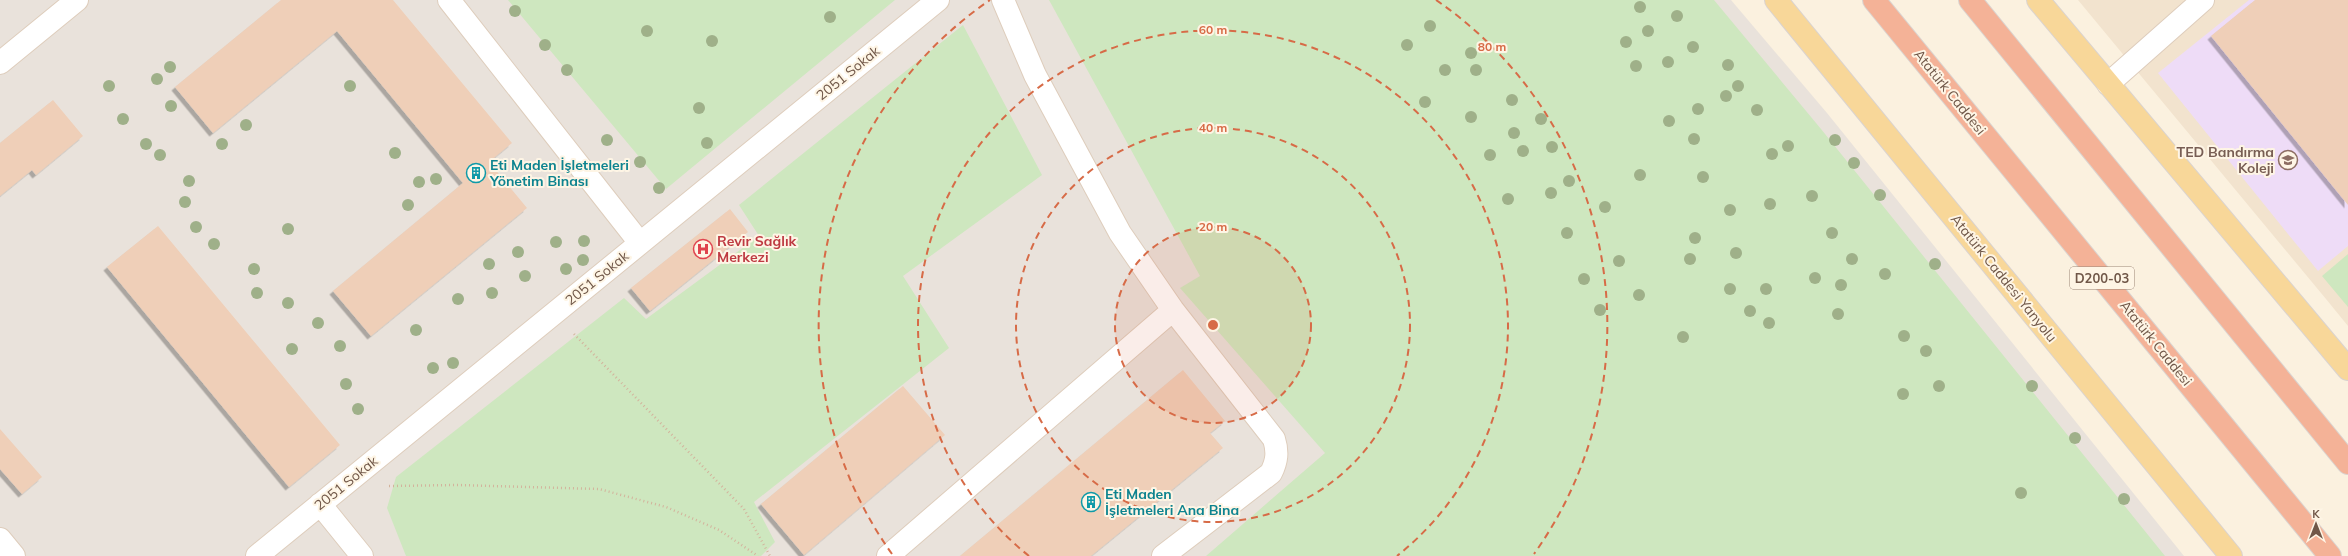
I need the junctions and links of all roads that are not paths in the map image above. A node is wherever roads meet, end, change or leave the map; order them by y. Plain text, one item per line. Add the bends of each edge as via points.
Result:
1 (77, 0) edge
2 (449, 0) edge
3 (938, 0) edge
4 (1003, 0) edge
5 (1776, 0) edge
6 (1874, 0) edge
7 (1970, 0) edge
8 (2038, 0) edge
9 (2203, 0) edge
10 (0, 63) edge
11 (2108, 84) junction
12 (640, 243) junction
13 (1173, 310) junction
14 (2348, 369) edge
15 (2348, 463) edge
16 (320, 504) junction
17 (0, 539) edge
18 (14, 556) edge
19 (257, 556) edge
20 (362, 556) edge
21 (888, 556) edge
22 (1163, 556) edge
23 (2231, 556) edge
24 (2330, 556) edge

1 - 10 street
2 - 12 street
3 - 12 street, 2051 Sokak
4 - 13 street via 1035,75 1120,233
5 - 23 main road, Atatürk Caddesi Yanyolu
6 - 24 highway, Atatürk Caddesi / D200-03
7 - 15 highway
8 - 11 main road
9 - 11 street
11 - 14 main road
12 - 16 street, 2051 Sokak
13 - 21 street
13 - 22 street via 1274,439 1277,456 1272,473
16 - 19 street, 2051 Sokak
16 - 20 street
17 - 18 street

